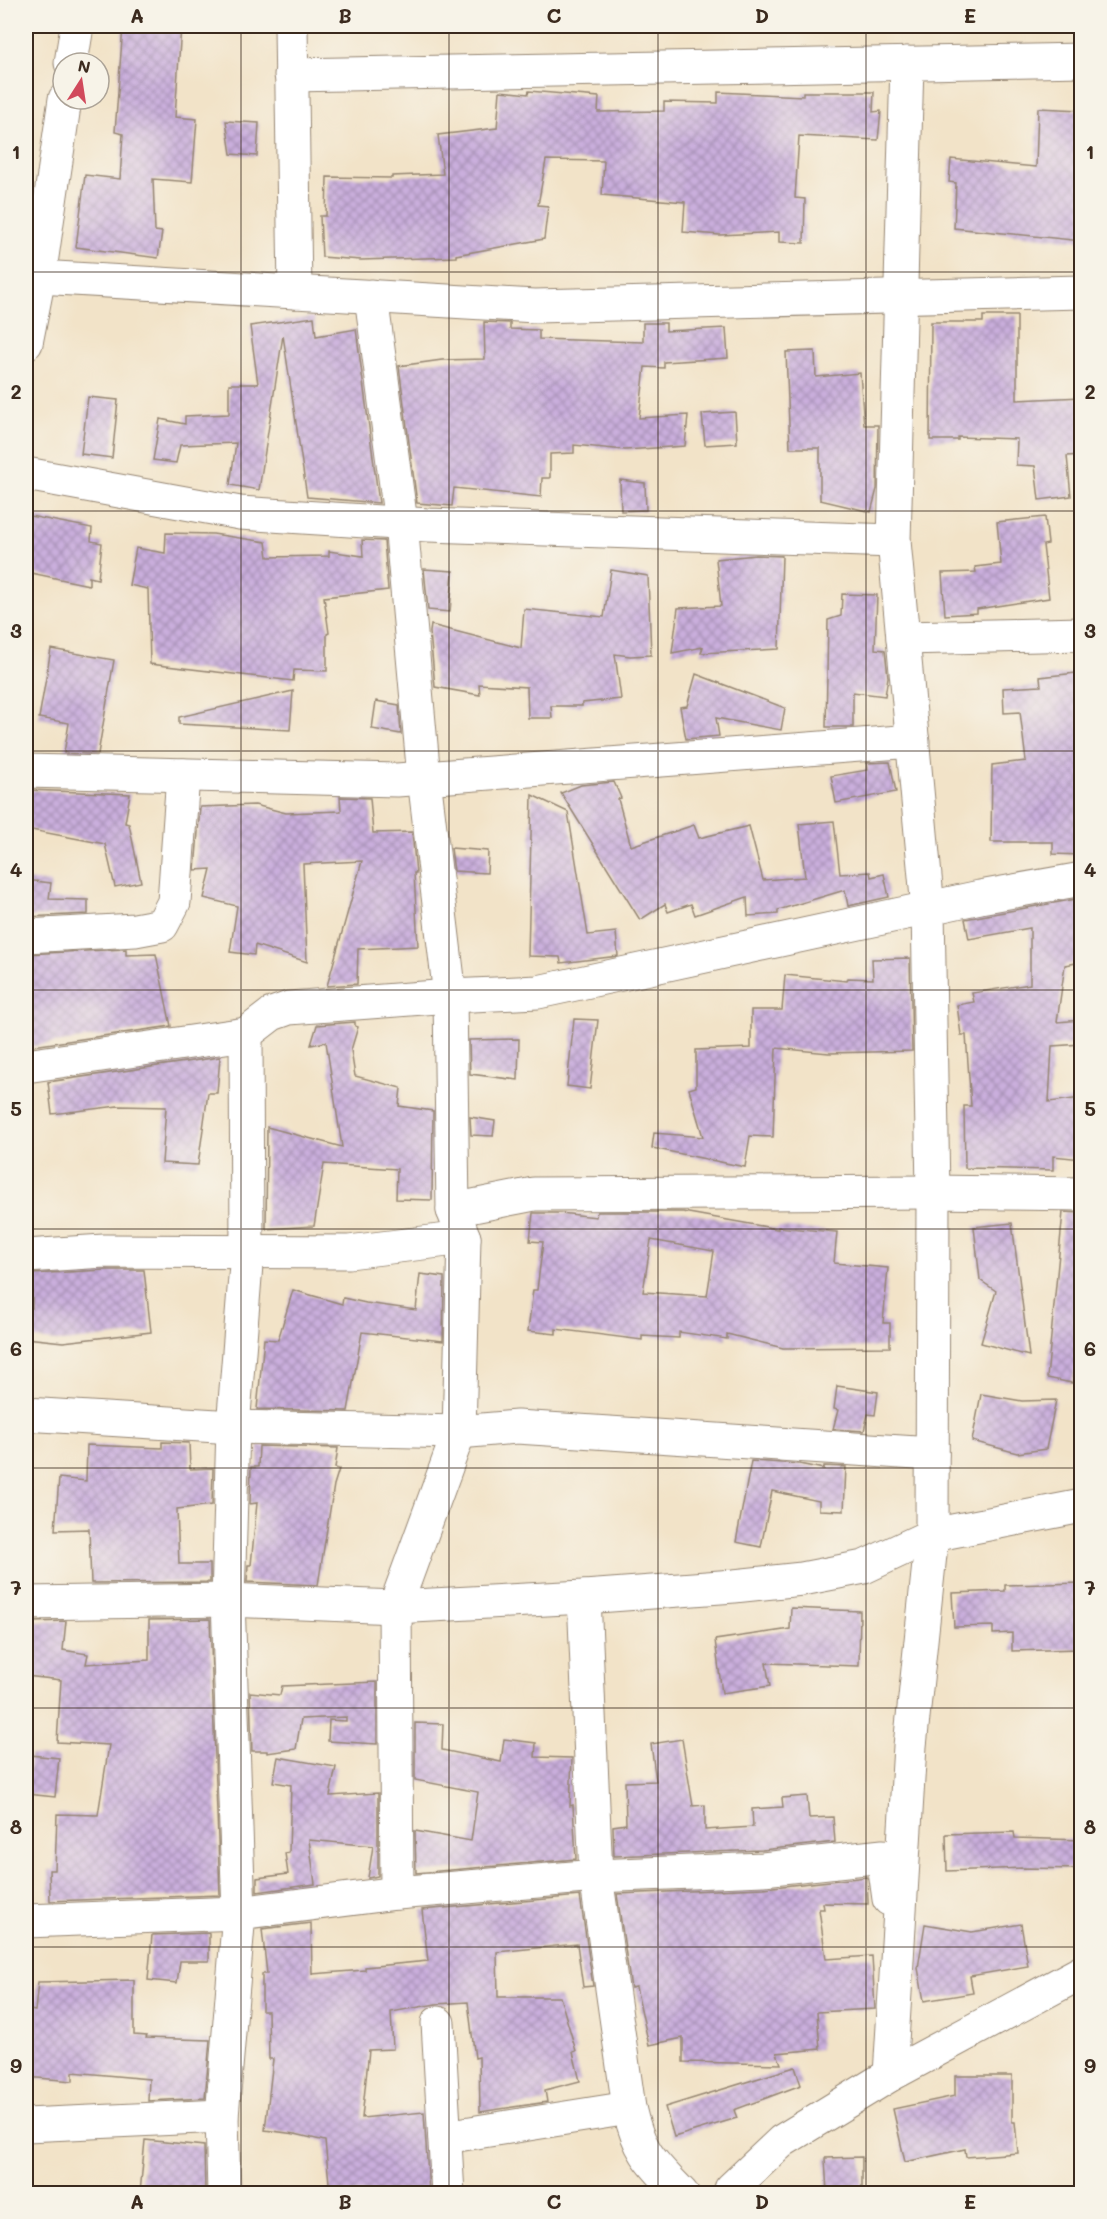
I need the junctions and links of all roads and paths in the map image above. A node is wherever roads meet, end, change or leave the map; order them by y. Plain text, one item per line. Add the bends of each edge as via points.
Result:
1 (77, 26) edge
2 (291, 26) edge
3 (73, 51) edge
4 (1082, 60) edge
5 (907, 63) junction
6 (291, 75) junction
7 (61, 111) edge
8 (38, 182) edge
9 (39, 277) junction
10 (295, 292) junction
11 (1082, 292) edge
12 (370, 296) junction
13 (902, 297) junction
14 (26, 343) edge
15 (26, 474) edge
16 (401, 523) junction
17 (894, 541) junction
18 (1082, 634) edge
19 (903, 638) junction
20 (913, 741) junction
21 (26, 771) edge
22 (183, 775) junction
23 (424, 778) junction
24 (1082, 879) edge
25 (928, 909) junction
26 (26, 936) edge
27 (450, 996) junction
28 (246, 1034) junction
29 (26, 1066) edge
30 (933, 1192) junction
31 (1082, 1194) edge
32 (458, 1224) junction
33 (247, 1252) junction
34 (26, 1256) edge
35 (26, 1414) edge
36 (234, 1427) junction
37 (459, 1432) junction
38 (932, 1454) junction
39 (1082, 1506) edge
40 (932, 1535) junction
41 (584, 1597) junction
42 (228, 1600) junction
43 (26, 1603) edge
44 (395, 1607) junction
45 (596, 1876) junction
46 (397, 1893) junction
47 (238, 1913) junction
48 (26, 1921) edge
49 (897, 1963) junction
50 (1082, 1972) edge
51 (438, 2024) dead end
52 (890, 2075) junction
53 (629, 2108) junction
54 (222, 2116) junction
55 (26, 2125) edge
56 (445, 2137) junction
57 (731, 2191) edge
58 (224, 2193) edge
59 (448, 2193) edge
60 (682, 2193) edge
61 (692, 2193) edge

1 - 3 street
2 - 6 street
4 - 5 street
5 - 6 street
5 - 13 street
6 - 10 street
7 - 8 street
8 - 9 street
9 - 10 street
9 - 14 street
10 - 12 street
11 - 13 street
12 - 13 street via 536,306
12 - 16 street
13 - 17 street
15 - 16 street via 240,513
16 - 17 street
16 - 23 street
17 - 19 street
18 - 19 street
19 - 20 street
20 - 23 street
20 - 25 street
21 - 22 street
22 - 23 street
22 - 26 street via 174,902 162,925
23 - 27 street
24 - 25 street
25 - 27 street via 538,992
25 - 30 street
27 - 28 street via 289,1008 272,1014
27 - 32 street
28 - 29 street
28 - 33 street
30 - 31 street
30 - 32 street via 534,1194
30 - 38 street
32 - 33 street via 349,1252
32 - 37 street
33 - 34 street via 104,1251
33 - 36 street
35 - 36 street
36 - 37 street
36 - 42 street
37 - 38 street via 517,1427
37 - 44 street
38 - 40 street
39 - 40 street
40 - 41 street via 864,1567 802,1579
40 - 49 street via 910,1746
41 - 44 street
41 - 45 street
42 - 43 street
42 - 44 street
42 - 47 street
44 - 46 street
45 - 46 street
45 - 49 street via 753,1869 883,1856
45 - 53 street
46 - 47 street
47 - 48 street
47 - 54 street
49 - 52 street
50 - 52 street
51 - 56 street
52 - 57 street via 782,2141
53 - 56 street
53 - 60 street via 634,2131 648,2158
54 - 55 street
54 - 58 street
56 - 59 street
57 - 61 street

